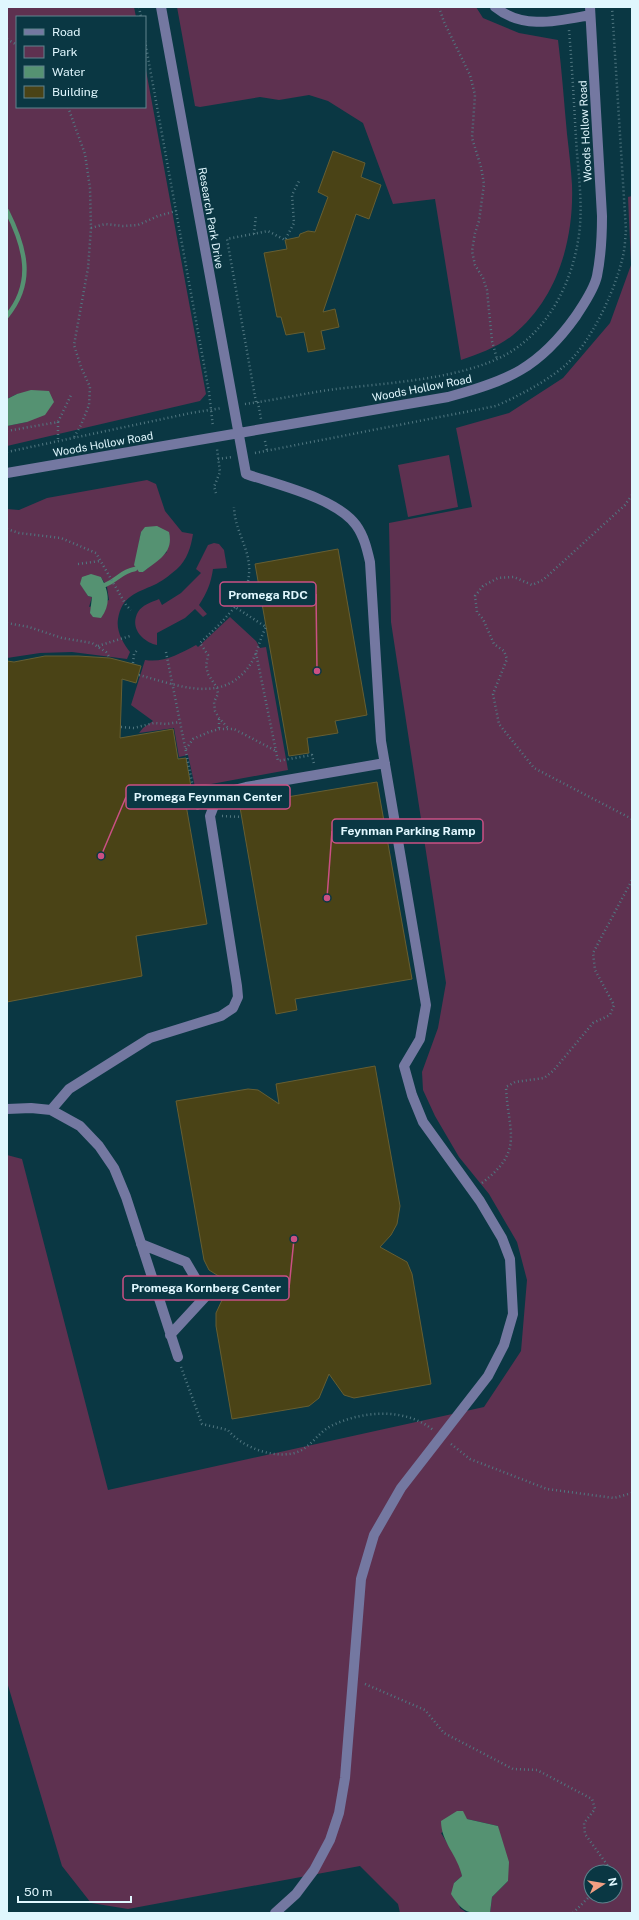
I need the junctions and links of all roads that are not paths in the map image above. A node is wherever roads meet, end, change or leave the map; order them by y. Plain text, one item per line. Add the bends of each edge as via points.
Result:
1 (161, 7) edge
2 (495, 7) edge
3 (590, 11) edge
4 (239, 433) junction
5 (7, 473) edge
6 (385, 763) junction
7 (7, 1109) edge
8 (51, 1110) junction
9 (141, 1244) junction
10 (170, 1335) junction
11 (178, 1357) road end
12 (275, 1913) edge

1 - 4 street, Research Park Drive
2 - 3 street via 520,21 542,23
3 - 4 street, Woods Hollow Road via 602,246 597,278 582,307 562,336 541,357 515,375 483,388 448,397
4 - 5 street, Woods Hollow Road
4 - 6 street, Research Park Drive via 246,474 322,500 341,511 356,525 366,544 370,562 381,741
6 - 8 street via 230,791 217,798 210,816 237,986 238,997 233,1008 221,1016 150,1038 69,1089
6 - 12 street via 426,1005 420,1038 404,1066 423,1122 472,1190 502,1238 510,1259 513,1314 504,1345 488,1376 401,1488 374,1535 360,1579 345,1778 338,1813 330,1840 314,1870 296,1894
7 - 8 street
8 - 9 street via 80,1126 99,1146 114,1168
9 - 10 street
9 - 10 street via 186,1262 206,1296
10 - 11 street

